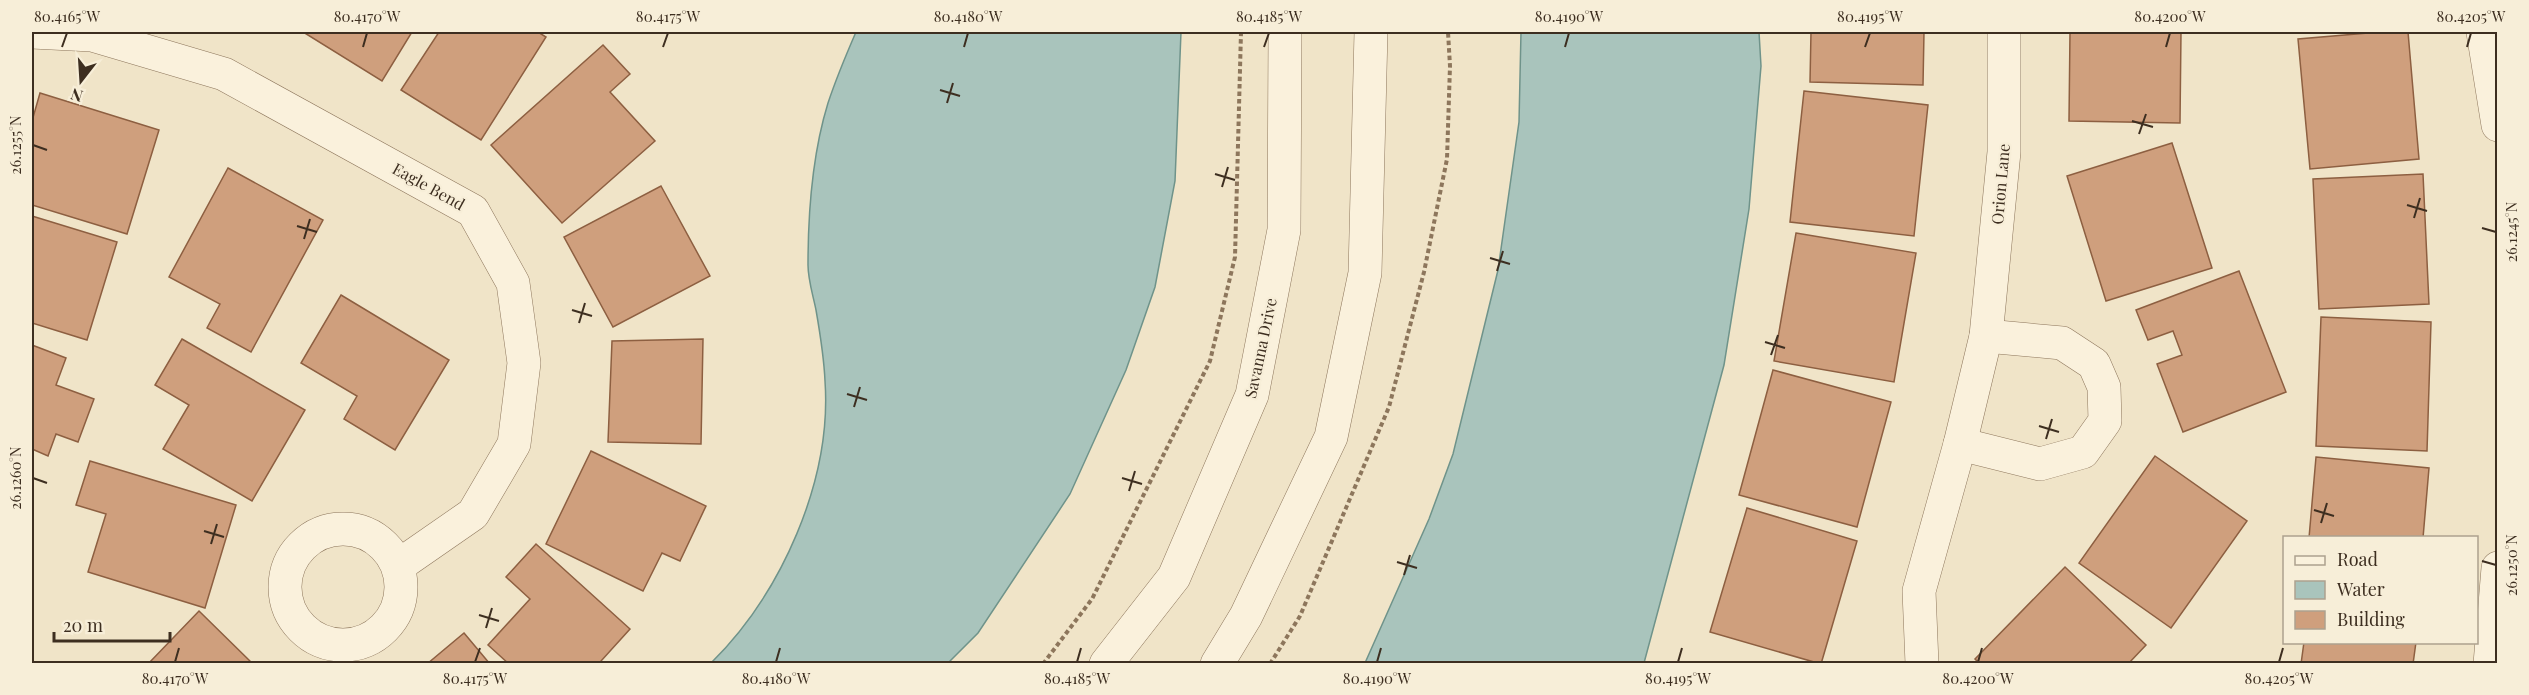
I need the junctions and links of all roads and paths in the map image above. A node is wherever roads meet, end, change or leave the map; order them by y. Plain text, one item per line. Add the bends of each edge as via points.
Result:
1 (32, 32) edge
2 (1241, 32) edge
3 (1286, 32) edge
4 (1371, 32) edge
5 (2004, 32) edge
6 (2483, 32) edge
7 (2498, 125) edge
8 (1986, 336) junction
9 (1960, 444) junction
10 (398, 566) dead end
11 (2498, 568) edge
12 (1043, 663) edge
13 (1106, 663) edge
14 (1217, 663) edge
15 (1922, 663) edge
16 (2490, 663) edge

1 - 10 street, Eagle Bend via 92,35 224,74 473,210 513,283 524,363 514,444 473,514
2 - 12 path via 1235,257 1210,361 1092,599
3 - 13 street, Savanna Drive via 1284,230 1252,395 1174,578
4 - 14 street via 1365,273 1331,437 1246,616
5 - 8 street, Orion Lane via 2004,152
6 - 7 street
8 - 9 street, Orion Lane
8 - 9 street via 2062,343 2094,364 2104,387 2105,421 2083,452 2040,464
9 - 15 street, Orion Lane via 1919,591
11 - 16 street

